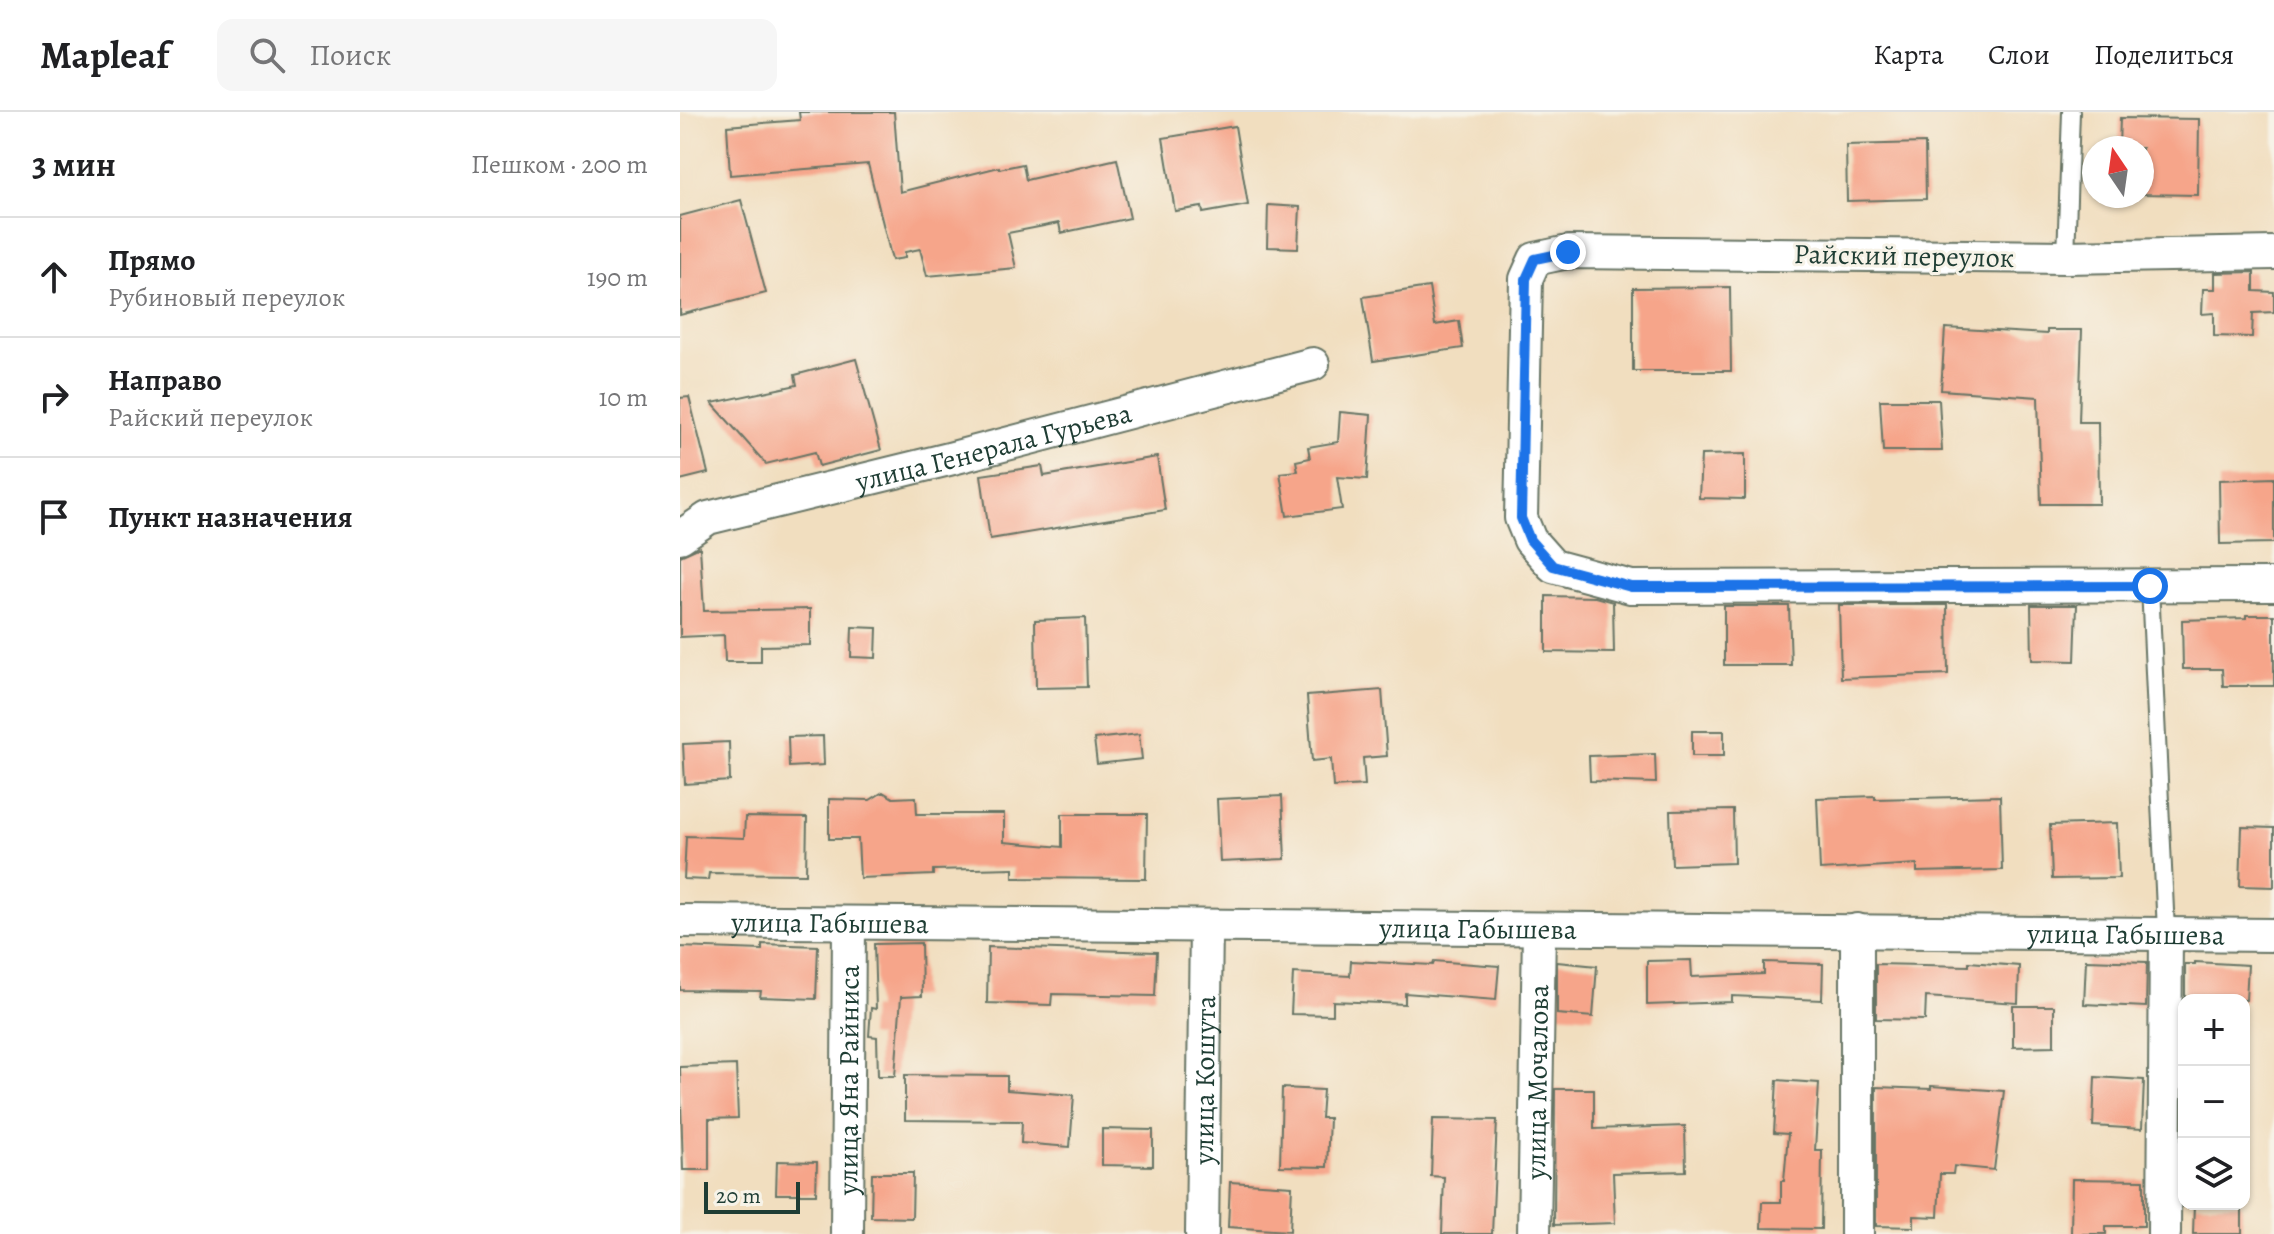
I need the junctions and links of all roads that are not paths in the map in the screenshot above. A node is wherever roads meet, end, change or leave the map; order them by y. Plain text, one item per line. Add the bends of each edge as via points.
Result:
1 (2071, 112) edge
2 (2274, 253) edge
3 (2066, 257) junction
4 (1313, 364) dead end
5 (680, 537) edge
6 (2274, 585) edge
7 (2150, 586) junction
8 (680, 921) edge
9 (849, 924) junction
10 (1206, 926) junction
11 (1539, 929) junction
12 (1857, 930) junction
13 (2166, 932) junction
14 (2274, 935) edge
15 (847, 1234) edge
16 (1202, 1234) edge
17 (1534, 1234) edge
18 (1857, 1234) edge
19 (2164, 1234) edge

1 - 3 lane
2 - 3 street, Райский переулок
3 - 7 street, Райский переулок via 1568,252 1535,259 1526,279 1521,518 1530,540 1553,566 1631,587
4 - 5 street, улица Генерала Гурьева via 708,518
6 - 7 street
7 - 13 lane
8 - 9 street, улица Габышева
9 - 10 street, улица Габышева
9 - 15 street, улица Яна Райниса
10 - 11 street, улица Габышева
10 - 16 street, улица Кошута
11 - 12 street, улица Габышева
11 - 17 street, улица Мочалова
12 - 13 street, улица Габышева
12 - 18 street
13 - 14 street, улица Габышева
13 - 19 street

